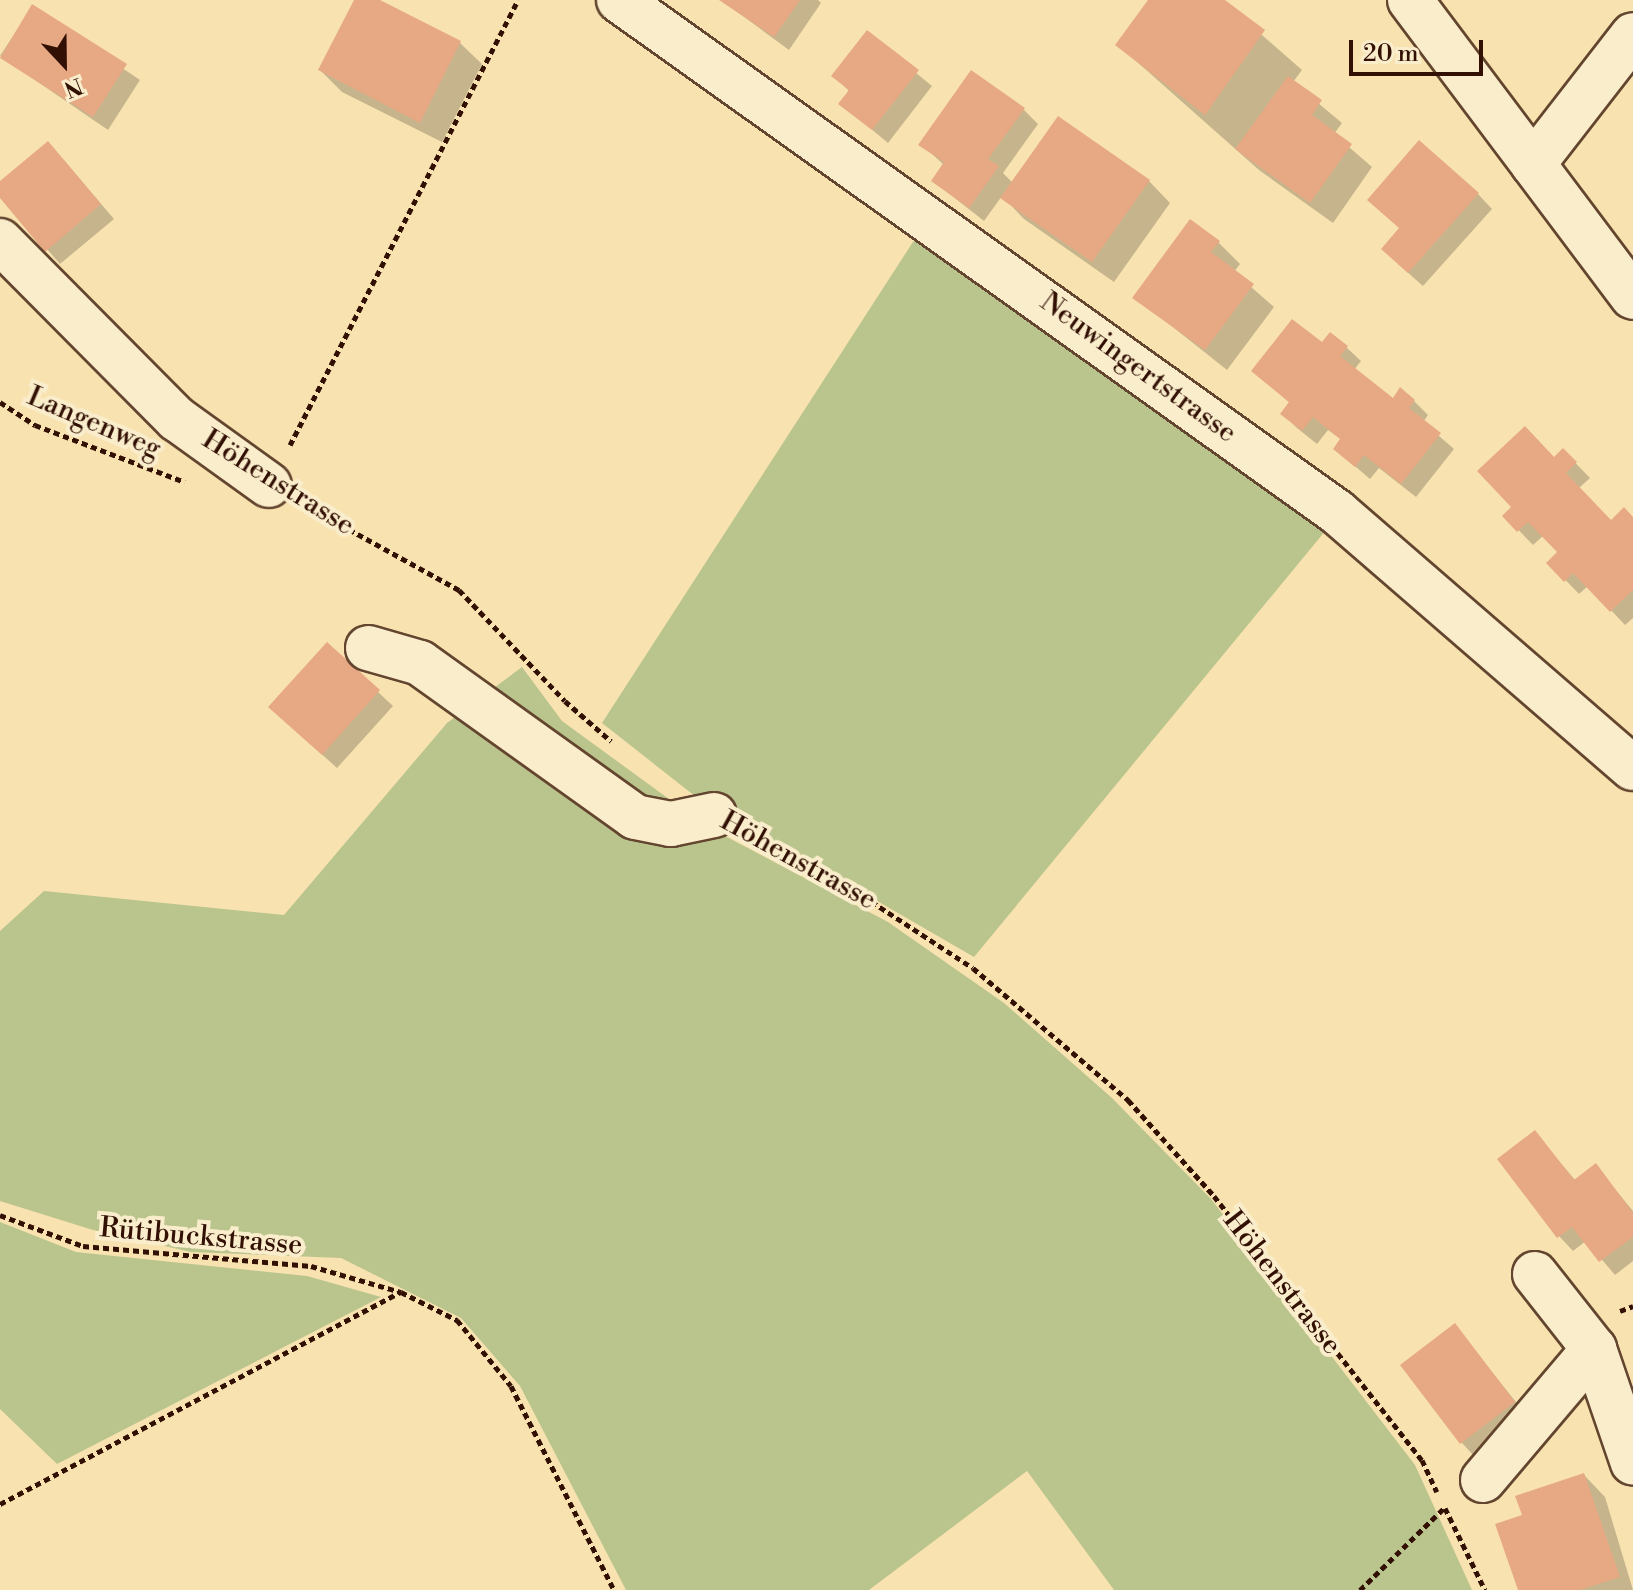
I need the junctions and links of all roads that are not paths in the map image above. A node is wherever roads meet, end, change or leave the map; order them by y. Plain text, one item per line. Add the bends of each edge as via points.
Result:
1 (619, 0) edge
2 (1410, 0) edge
3 (1633, 35) edge
4 (1533, 164) junction
5 (0, 241) edge
6 (1633, 297) edge
7 (269, 485) road end
8 (368, 648) dead end
9 (1633, 768) edge
10 (714, 815) road end
11 (1535, 1274) dead end
12 (1594, 1349) junction
13 (1633, 1463) edge
14 (1483, 1480) dead end

1 - 9 street, Neuwingertstrasse via 1337,512
2 - 4 street
3 - 4 street
4 - 6 street
5 - 7 street, Höhenstrasse via 177,419
8 - 10 street via 420,663 635,817 671,824
11 - 12 street
12 - 13 street
12 - 14 street

